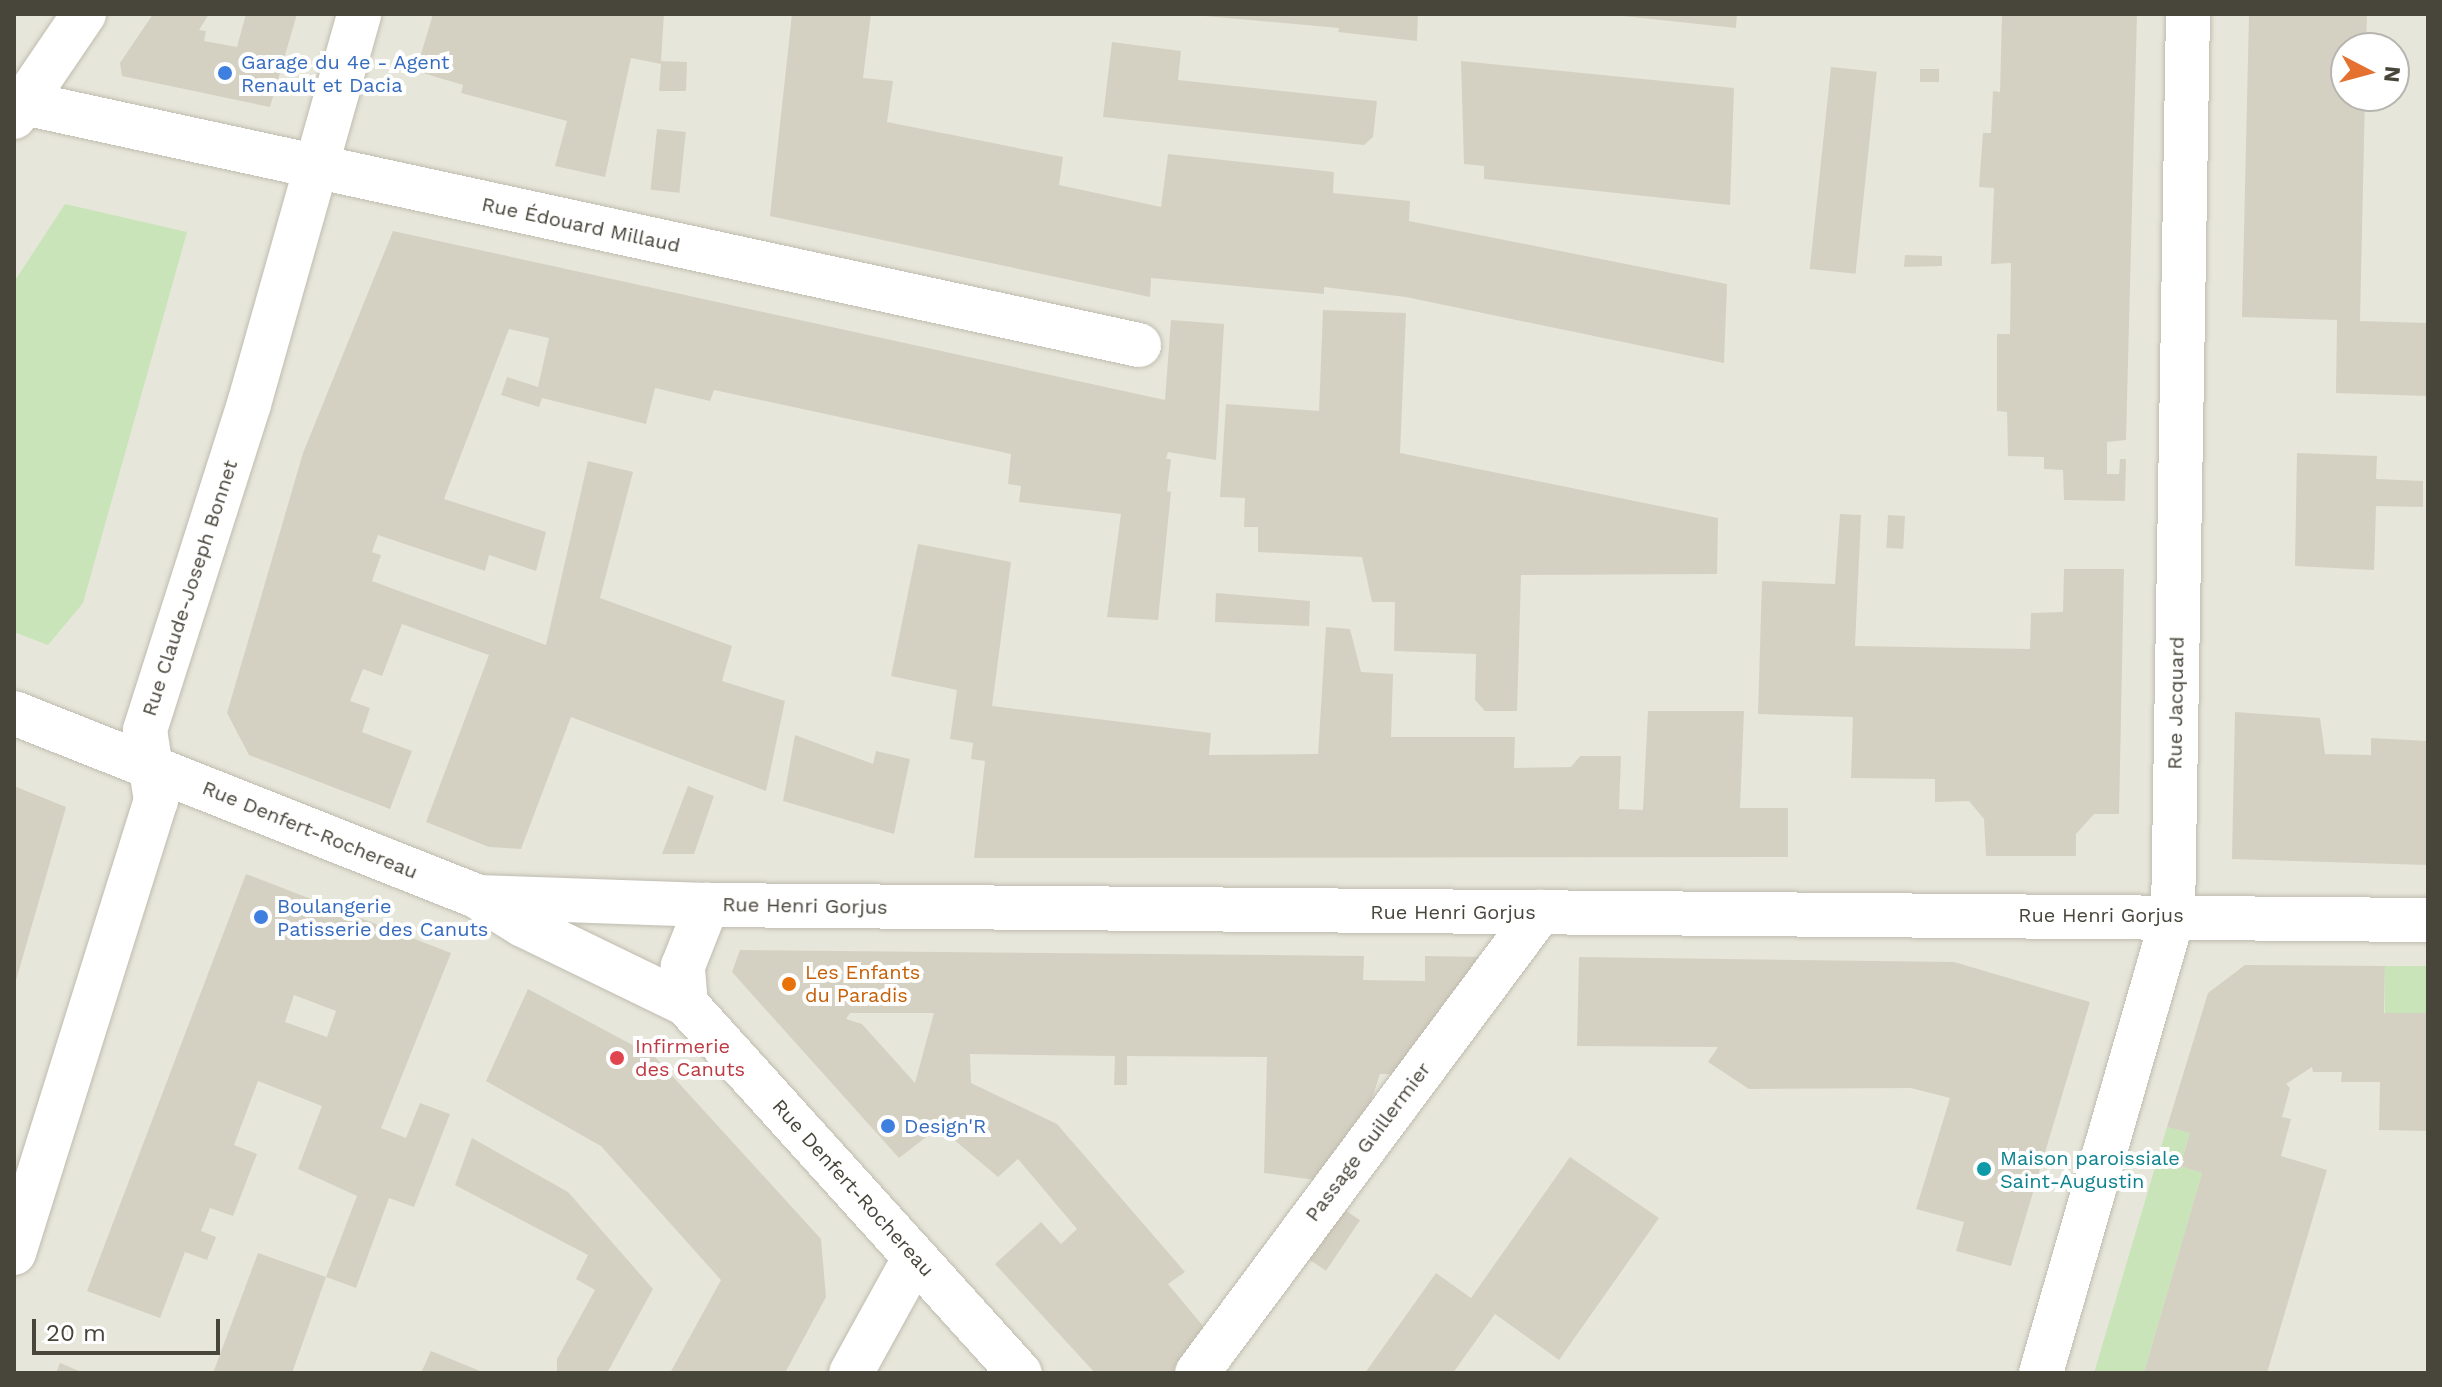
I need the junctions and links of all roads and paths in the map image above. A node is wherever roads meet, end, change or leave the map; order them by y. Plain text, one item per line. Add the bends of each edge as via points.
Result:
1 (84, 14) edge
2 (359, 14) edge
3 (2188, 14) edge
4 (19, 110) edge
5 (317, 168) junction
6 (1139, 345) dead end
7 (14, 713) edge
8 (152, 769) junction
9 (478, 897) junction
10 (707, 905) junction
11 (1540, 912) junction
12 (2173, 916) junction
13 (2428, 920) edge
14 (686, 1004) junction
15 (14, 1253) edge
16 (915, 1257) junction
17 (851, 1373) edge
18 (1020, 1373) edge
19 (1197, 1373) edge
20 (2041, 1373) edge

1 - 4 street
2 - 5 street, Rue Claude-Joseph Bonnet
3 - 12 street, Rue Jacquard
4 - 5 street, Rue Édouard Millaud
5 - 6 street, Rue Édouard Millaud
5 - 8 street, Rue Claude-Joseph Bonnet via 145,730
7 - 8 street, Rue Denfert-Rochereau
8 - 9 street, Rue Denfert-Rochereau
8 - 15 street, Rue Claude-Joseph Bonnet via 156,801
9 - 10 street, Rue Henri Gorjus
9 - 14 street, Rue Denfert-Rochereau via 523,925
10 - 11 street, Rue Henri Gorjus
10 - 14 street via 683,966
11 - 12 street, Rue Henri Gorjus
11 - 19 street, Passage Guillermier
12 - 13 street, Rue Henri Gorjus
12 - 20 street, Rue Jacquard
14 - 16 street, Rue Denfert-Rochereau
16 - 17 street
16 - 18 street, Rue Denfert-Rochereau

